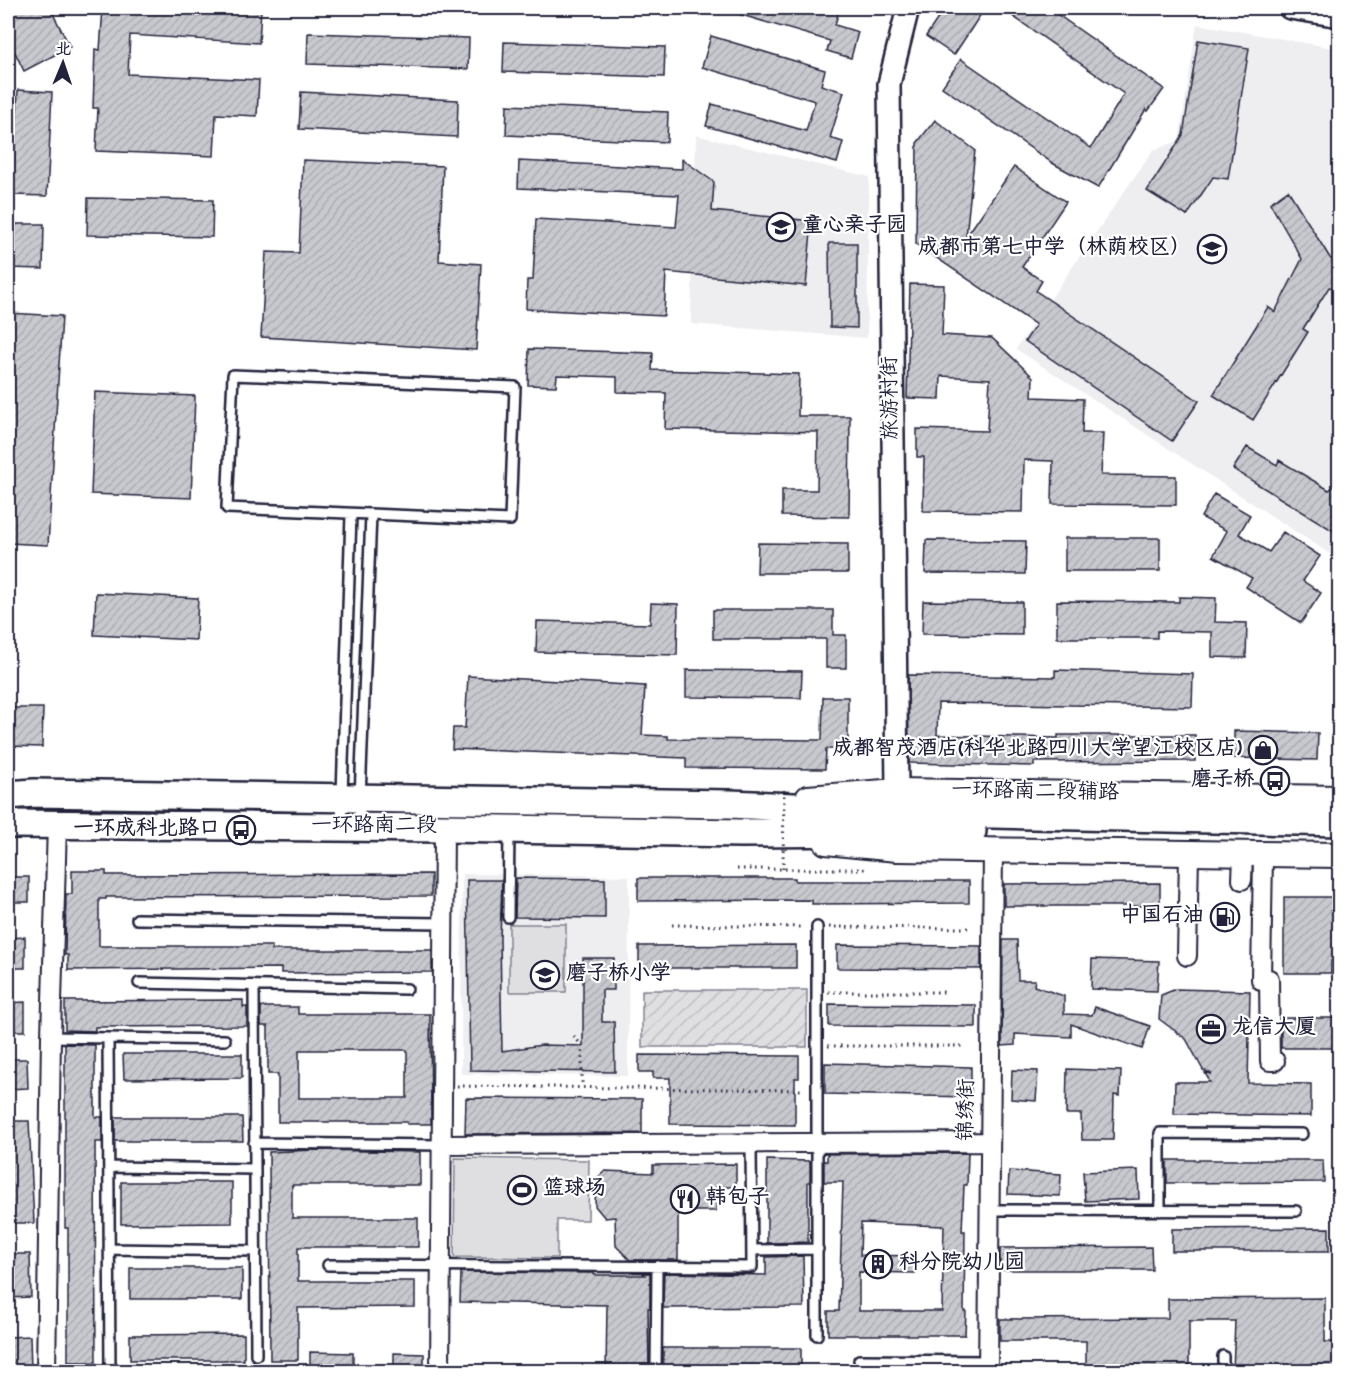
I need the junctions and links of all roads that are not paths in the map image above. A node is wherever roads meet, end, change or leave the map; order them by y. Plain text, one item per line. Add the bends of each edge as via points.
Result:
1 (908, 8) edge
2 (1290, 8) edge
3 (1340, 16) edge
4 (351, 514) junction
5 (371, 514) junction
6 (8, 789) edge
7 (897, 791) junction
8 (21, 794) edge
9 (351, 797) junction
10 (1340, 798) edge
11 (730, 804) junction
12 (1340, 822) edge
13 (26, 825) edge
14 (350, 827) junction
15 (444, 828) junction
16 (509, 829) junction
17 (741, 833) junction
18 (1340, 836) edge
19 (993, 850) junction
20 (1189, 854) junction
21 (1253, 855) junction
22 (1340, 855) edge
23 (1242, 880) dead end
24 (508, 917) dead end
25 (137, 919) dead end
26 (443, 923) junction
27 (817, 927) road end
28 (1187, 956) dead end
29 (139, 984) dead end
30 (254, 986) junction
31 (407, 989) dead end
32 (51, 1037) junction
33 (108, 1038) junction
34 (225, 1040) dead end
35 (1275, 1060) dead end
36 (1302, 1134) dead end
37 (990, 1142) junction
38 (254, 1143) junction
39 (751, 1143) junction
40 (818, 1143) junction
41 (442, 1145) junction
42 (109, 1167) junction
43 (254, 1169) junction
44 (990, 1210) junction
45 (1160, 1210) junction
46 (1296, 1211) dead end
47 (109, 1249) junction
48 (818, 1249) junction
49 (752, 1250) junction
50 (256, 1251) junction
51 (328, 1265) dead end
52 (442, 1266) junction
53 (657, 1266) junction
54 (817, 1335) dead end
55 (256, 1355) dead end
56 (1223, 1356) dead end
57 (859, 1360) dead end
58 (988, 1366) edge
59 (46, 1371) edge
60 (110, 1371) edge
61 (440, 1371) edge
62 (656, 1371) edge
63 (1223, 1371) edge

1 - 7 street, 旅游村街 via 889,84
2 - 3 street
4 - 5 lane
4 - 5 lane via 227,508 233,375 515,387 510,520
4 - 9 lane
5 - 9 lane
6 - 8 main road
7 - 10 main road, 一环路南二段辅路
7 - 11 main road, 一环路南二段辅路
8 - 9 main road, 一环路南二段
9 - 11 main road, 一环路南二段
9 - 14 lane
9 - 14 lane
11 - 12 main road, 一环路南二段
13 - 14 main road, 一环路南二段
13 - 32 street
14 - 15 main road, 一环路南二段
15 - 16 main road, 一环路南二段
15 - 26 street
16 - 17 main road, 一环路南二段
16 - 24 lane
17 - 18 main road, 一环路南二段 via 1102,830
17 - 19 main road via 897,849
19 - 20 main road
19 - 37 street, 锦绣街
20 - 21 main road
20 - 28 street
21 - 22 main road
21 - 23 street
21 - 35 street via 1261,980 1269,979 1270,1061
25 - 26 lane
26 - 41 street
27 - 40 lane
29 - 30 lane
30 - 31 lane
30 - 38 lane
32 - 33 lane
32 - 59 street
33 - 34 lane
33 - 42 lane
36 - 45 lane via 1160,1133
37 - 40 street
37 - 44 street, 锦绣街
38 - 41 lane
38 - 43 lane
39 - 40 street
39 - 41 street
39 - 49 lane
40 - 48 lane
41 - 52 street
42 - 43 lane
42 - 47 lane
43 - 50 lane
44 - 45 lane
44 - 58 street, 锦绣街
45 - 46 lane
47 - 50 lane
47 - 60 lane
48 - 49 lane
48 - 54 lane
49 - 53 lane via 752,1267
50 - 55 lane
51 - 52 lane
52 - 53 lane
52 - 61 street
53 - 62 lane
56 - 63 lane
57 - 58 lane

